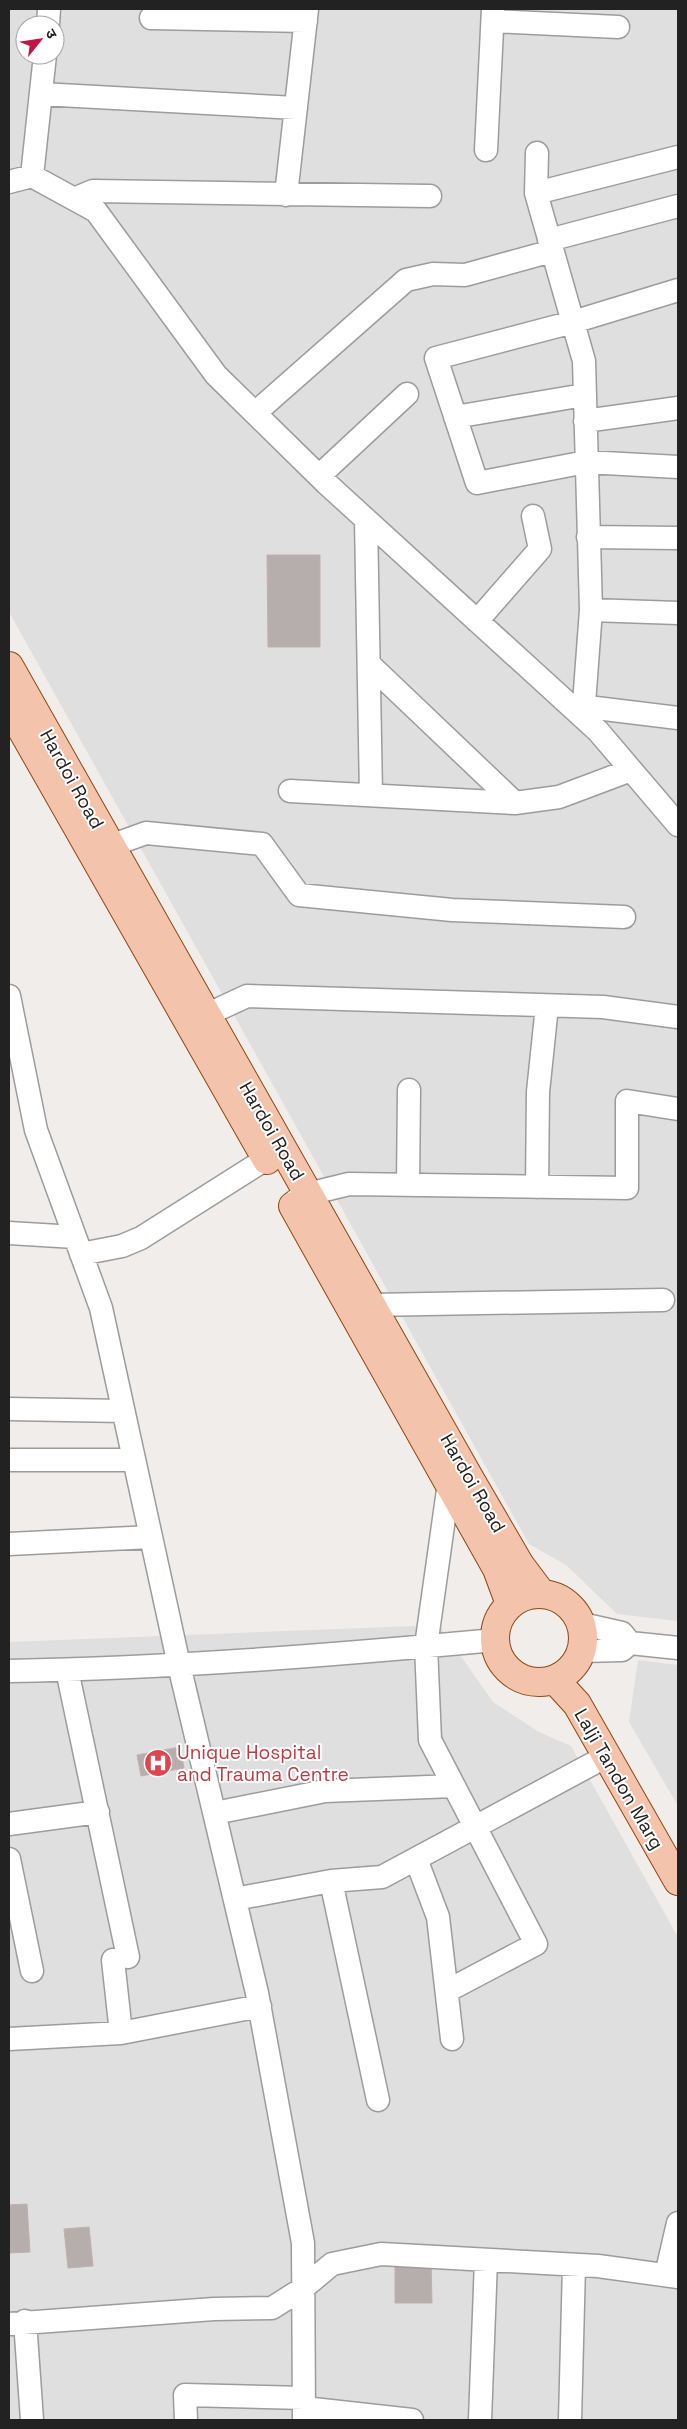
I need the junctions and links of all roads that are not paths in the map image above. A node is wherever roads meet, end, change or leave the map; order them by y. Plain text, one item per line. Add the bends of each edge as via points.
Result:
1 (307, 15) edge
2 (493, 15) edge
3 (151, 18) dead end
4 (618, 27) dead end
5 (45, 65) edge
6 (41, 94) junction
7 (296, 108) junction
8 (486, 150) dead end
9 (537, 153) dead end
10 (678, 157) edge
11 (32, 176) junction
12 (9, 182) edge
13 (536, 193) junction
14 (286, 195) junction
15 (430, 196) dead end
16 (74, 199) junction
17 (678, 206) edge
18 (551, 245) junction
19 (676, 292) edge
20 (573, 322) junction
21 (407, 394) dead end
22 (584, 395) junction
23 (678, 408) edge
24 (255, 413) junction
25 (455, 417) junction
26 (585, 421) junction
27 (586, 462) junction
28 (678, 467) edge
29 (319, 476) junction
30 (533, 516) dead end
31 (366, 520) junction
32 (588, 536) junction
33 (678, 538) edge
34 (591, 610) junction
35 (678, 613) edge
36 (477, 621) junction
37 (369, 664) junction
38 (9, 666) edge
39 (13, 698) edge
40 (582, 717) junction
41 (678, 718) edge
42 (631, 770) junction
43 (290, 791) dead end
44 (371, 795) junction
45 (515, 803) junction
46 (678, 825) edge
47 (110, 846) junction
48 (624, 917) dead end
49 (9, 1000) edge
50 (547, 1006) junction
51 (206, 1015) junction
52 (678, 1017) edge
53 (409, 1090) dead end
54 (19, 1097) edge
55 (678, 1109) edge
56 (266, 1160) junction
57 (408, 1185) junction
58 (538, 1187) junction
59 (300, 1198) junction
60 (9, 1233) edge
61 (78, 1245) junction
62 (663, 1300) dead end
63 (371, 1304) junction
64 (9, 1408) edge
65 (123, 1411) junction
66 (9, 1460) edge
67 (133, 1460) junction
68 (458, 1477) junction
69 (150, 1537) junction
70 (9, 1544) edge
71 (541, 1593) junction
72 (510, 1604) junction
73 (582, 1624) junction
74 (495, 1640) junction
75 (630, 1643) junction
76 (426, 1646) junction
77 (678, 1648) edge
78 (581, 1655) junction
79 (179, 1665) junction
80 (67, 1670) junction
81 (9, 1671) edge
82 (555, 1680) junction
83 (607, 1756) junction
84 (454, 1786) junction
85 (98, 1812) junction
86 (215, 1813) junction
87 (9, 1824) edge
88 (475, 1828) junction
89 (678, 1854) edge
90 (9, 1859) edge
91 (416, 1859) junction
92 (331, 1881) junction
93 (678, 1881) edge
94 (235, 1899) junction
95 (32, 1972) dead end
96 (446, 1990) junction
97 (260, 2006) junction
98 (121, 2033) junction
99 (9, 2039) edge
100 (452, 2039) dead end
101 (378, 2100) dead end
102 (678, 2223) edge
103 (486, 2260) junction
104 (574, 2265) junction
105 (672, 2276) edge
106 (302, 2288) junction
107 (17, 2322) edge
108 (304, 2409) edge
109 (32, 2420) edge
110 (186, 2420) edge
111 (403, 2420) edge
112 (480, 2420) edge
113 (570, 2420) edge

1 - 3 street
1 - 7 street
2 - 4 street
2 - 8 street
5 - 6 street
6 - 7 street
6 - 11 street
7 - 14 street
9 - 13 street
10 - 13 street
11 - 12 street
11 - 16 street
13 - 18 street
14 - 15 street
14 - 16 street via 93,191
16 - 24 street via 96,211 216,375
17 - 18 street
18 - 20 street
18 - 24 street via 466,276 433,274 406,280
19 - 20 street
20 - 22 street via 584,360
20 - 25 street via 436,358
21 - 29 street
22 - 25 street
22 - 26 street
23 - 26 street
24 - 29 street
25 - 27 street via 477,483
26 - 27 street
27 - 28 street
27 - 32 street
29 - 31 street
30 - 36 street via 540,550
31 - 36 street
31 - 37 street
32 - 33 street
32 - 34 street
34 - 35 street
34 - 40 street
36 - 40 street
37 - 44 street
37 - 45 street
38 - 39 main road, Hardoi Road
39 - 47 main road, Hardoi Road
39 - 56 main road, Hardoi Road
40 - 41 street via 596,708
40 - 42 street
42 - 45 street via 559,797
42 - 46 street
43 - 44 street
44 - 45 street
47 - 48 street via 146,833 262,844 300,895 452,910
47 - 51 main road, Hardoi Road
49 - 54 street
50 - 51 street via 247,996
50 - 52 street via 603,1007
50 - 58 street via 538,1092
51 - 59 main road, Hardoi Road
53 - 57 street
54 - 61 street via 36,1130
55 - 58 street via 627,1101 627,1188
56 - 59 main road, Hardoi Road
56 - 61 street via 141,1238 122,1246
57 - 58 street
57 - 59 street via 349,1184
59 - 63 main road, Hardoi Road
59 - 68 main road, Hardoi Road
60 - 61 street
61 - 65 street via 101,1308
62 - 63 street
63 - 68 main road, Hardoi Road
64 - 65 street
65 - 67 street
66 - 67 street
67 - 69 street
68 - 71 main road, Hardoi Road
68 - 72 main road, Hardoi Road
68 - 76 street
69 - 70 street
69 - 79 street
71 - 72 main road via 525,1595
71 - 73 main road via 559,1598 575,1611
72 - 74 main road via 499,1618
73 - 75 street via 622,1633
73 - 78 main road
74 - 76 street
74 - 82 main road via 497,1652 506,1668 519,1678 535,1683
75 - 77 street
75 - 78 street via 622,1650
76 - 79 street
76 - 84 street via 430,1740
78 - 82 main road via 569,1672
78 - 89 main road, Lalji Tandon Marg via 590,1695
79 - 80 street
79 - 86 street
80 - 81 street
80 - 85 street
82 - 83 main road, Lalji Tandon Marg via 577,1704
83 - 88 street
83 - 93 main road, Lalji Tandon Marg
84 - 86 street via 325,1791
84 - 88 street
85 - 87 street
85 - 98 street via 121,1958
86 - 94 street
88 - 91 street
88 - 96 street via 536,1944
90 - 95 street
91 - 92 street via 382,1877
91 - 96 street via 438,1917
92 - 94 street
92 - 101 street
94 - 97 street
96 - 100 street
97 - 98 street
97 - 106 street via 303,2243
98 - 99 street
102 - 105 street
103 - 104 street
103 - 106 street via 381,2254 332,2264
103 - 112 street
104 - 105 street
104 - 113 street
106 - 107 street via 272,2308
106 - 108 street
107 - 109 street
108 - 110 street via 185,2395
108 - 111 street

